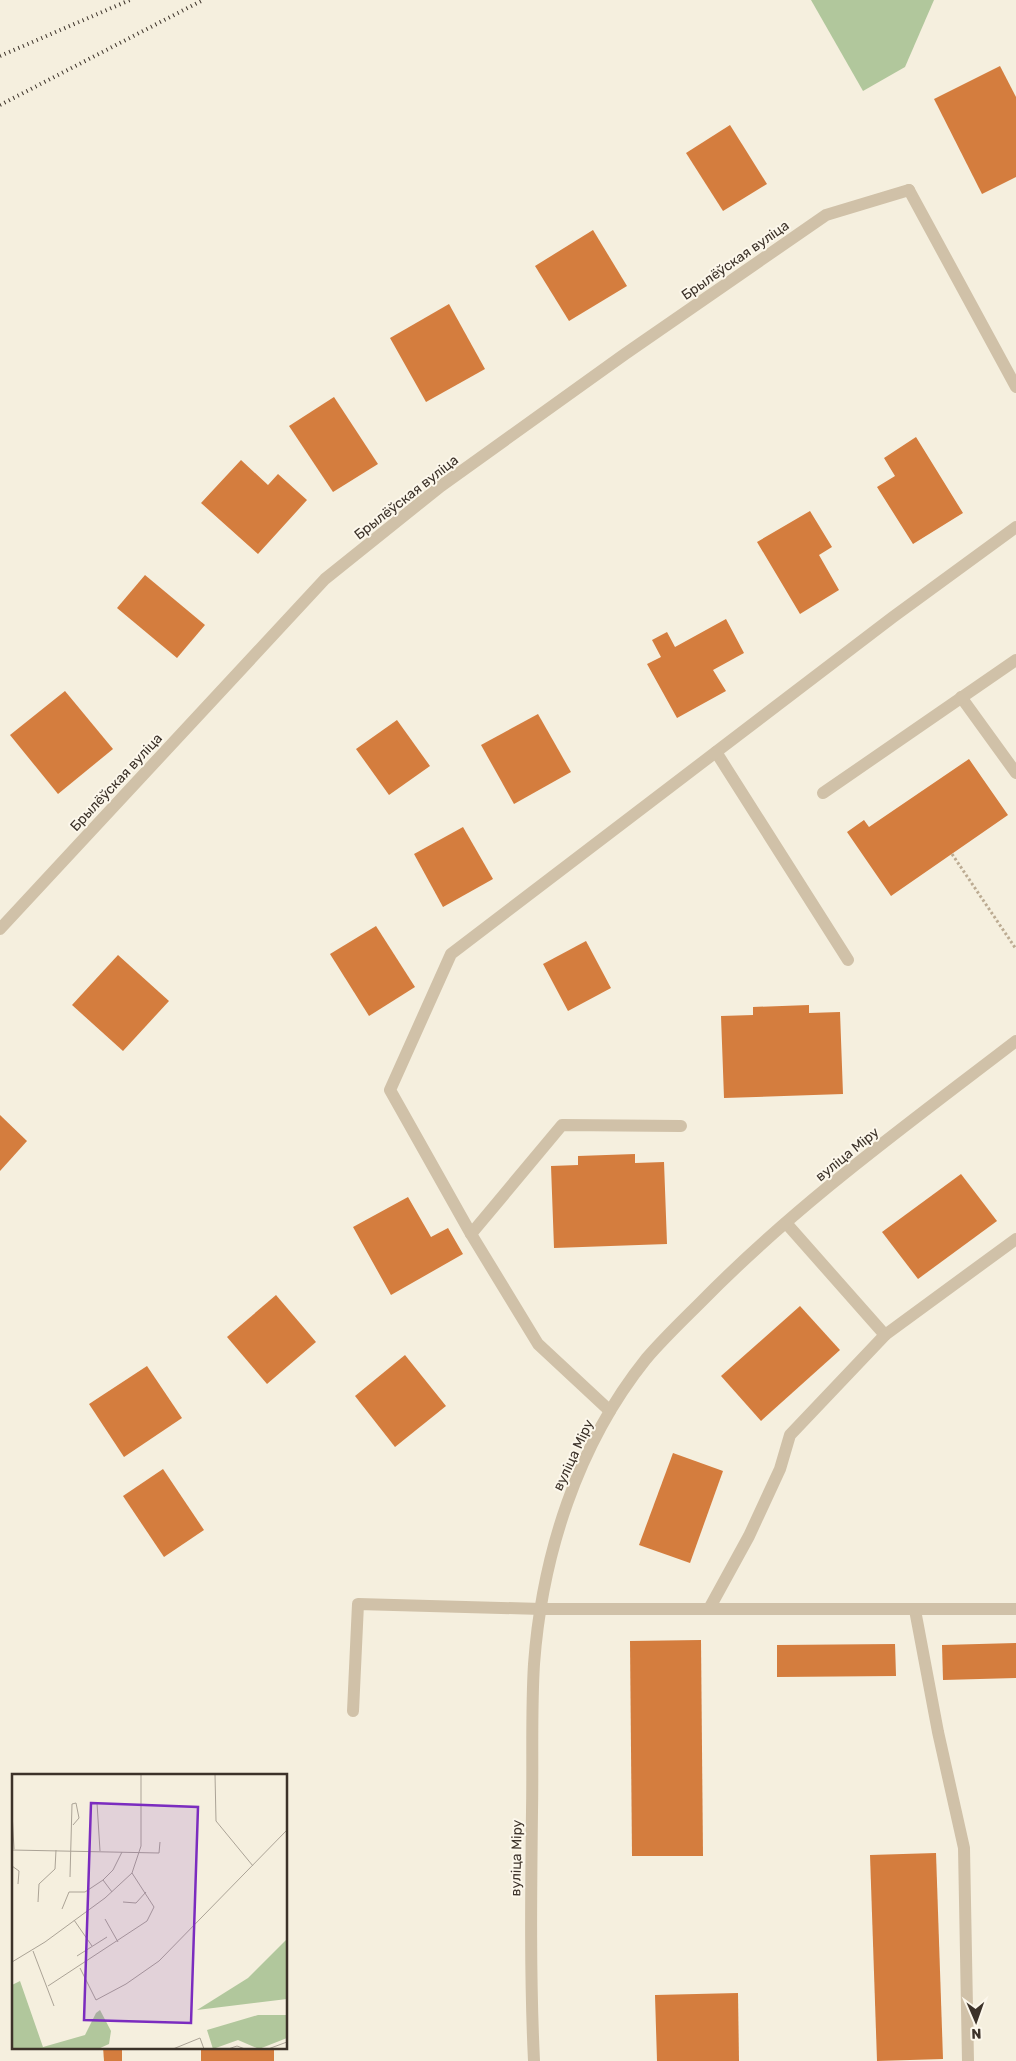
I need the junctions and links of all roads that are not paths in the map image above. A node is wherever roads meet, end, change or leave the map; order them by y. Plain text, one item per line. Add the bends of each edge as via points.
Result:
1 (1016, 387) edge
2 (1016, 527) edge
3 (1016, 660) edge
4 (961, 697) junction
5 (716, 752) junction
6 (1016, 773) edge
7 (823, 793) dead end
8 (0, 930) edge
9 (848, 960) dead end
10 (1016, 1041) edge
11 (681, 1126) dead end
12 (786, 1223) junction
13 (471, 1234) junction
14 (1016, 1239) edge
15 (885, 1335) junction
16 (610, 1411) junction
17 (541, 1609) junction
18 (708, 1609) junction
19 (1016, 1609) edge
20 (915, 1610) junction
21 (353, 1711) dead end
22 (534, 2061) edge
23 (968, 2061) edge

1 - 8 street, Брылёўская вуліца via 909,190 826,215 441,486 325,579
2 - 5 street
3 - 4 street
4 - 6 street
4 - 7 street
5 - 9 street
5 - 13 street via 451,954 390,1090
10 - 12 street, вуліца Міру via 852,1167
11 - 13 street via 562,1125
12 - 15 street
12 - 16 street, вуліца Міру via 742,1260 653,1352
13 - 16 street via 538,1344
14 - 15 street
15 - 18 street via 790,1435 780,1469 749,1536
16 - 17 street, вуліца Міру via 565,1509
17 - 18 street
17 - 21 street via 358,1604
17 - 22 street, вуліца Міру via 534,1665 530,1944
18 - 20 street
19 - 20 street
20 - 23 street via 964,1848

